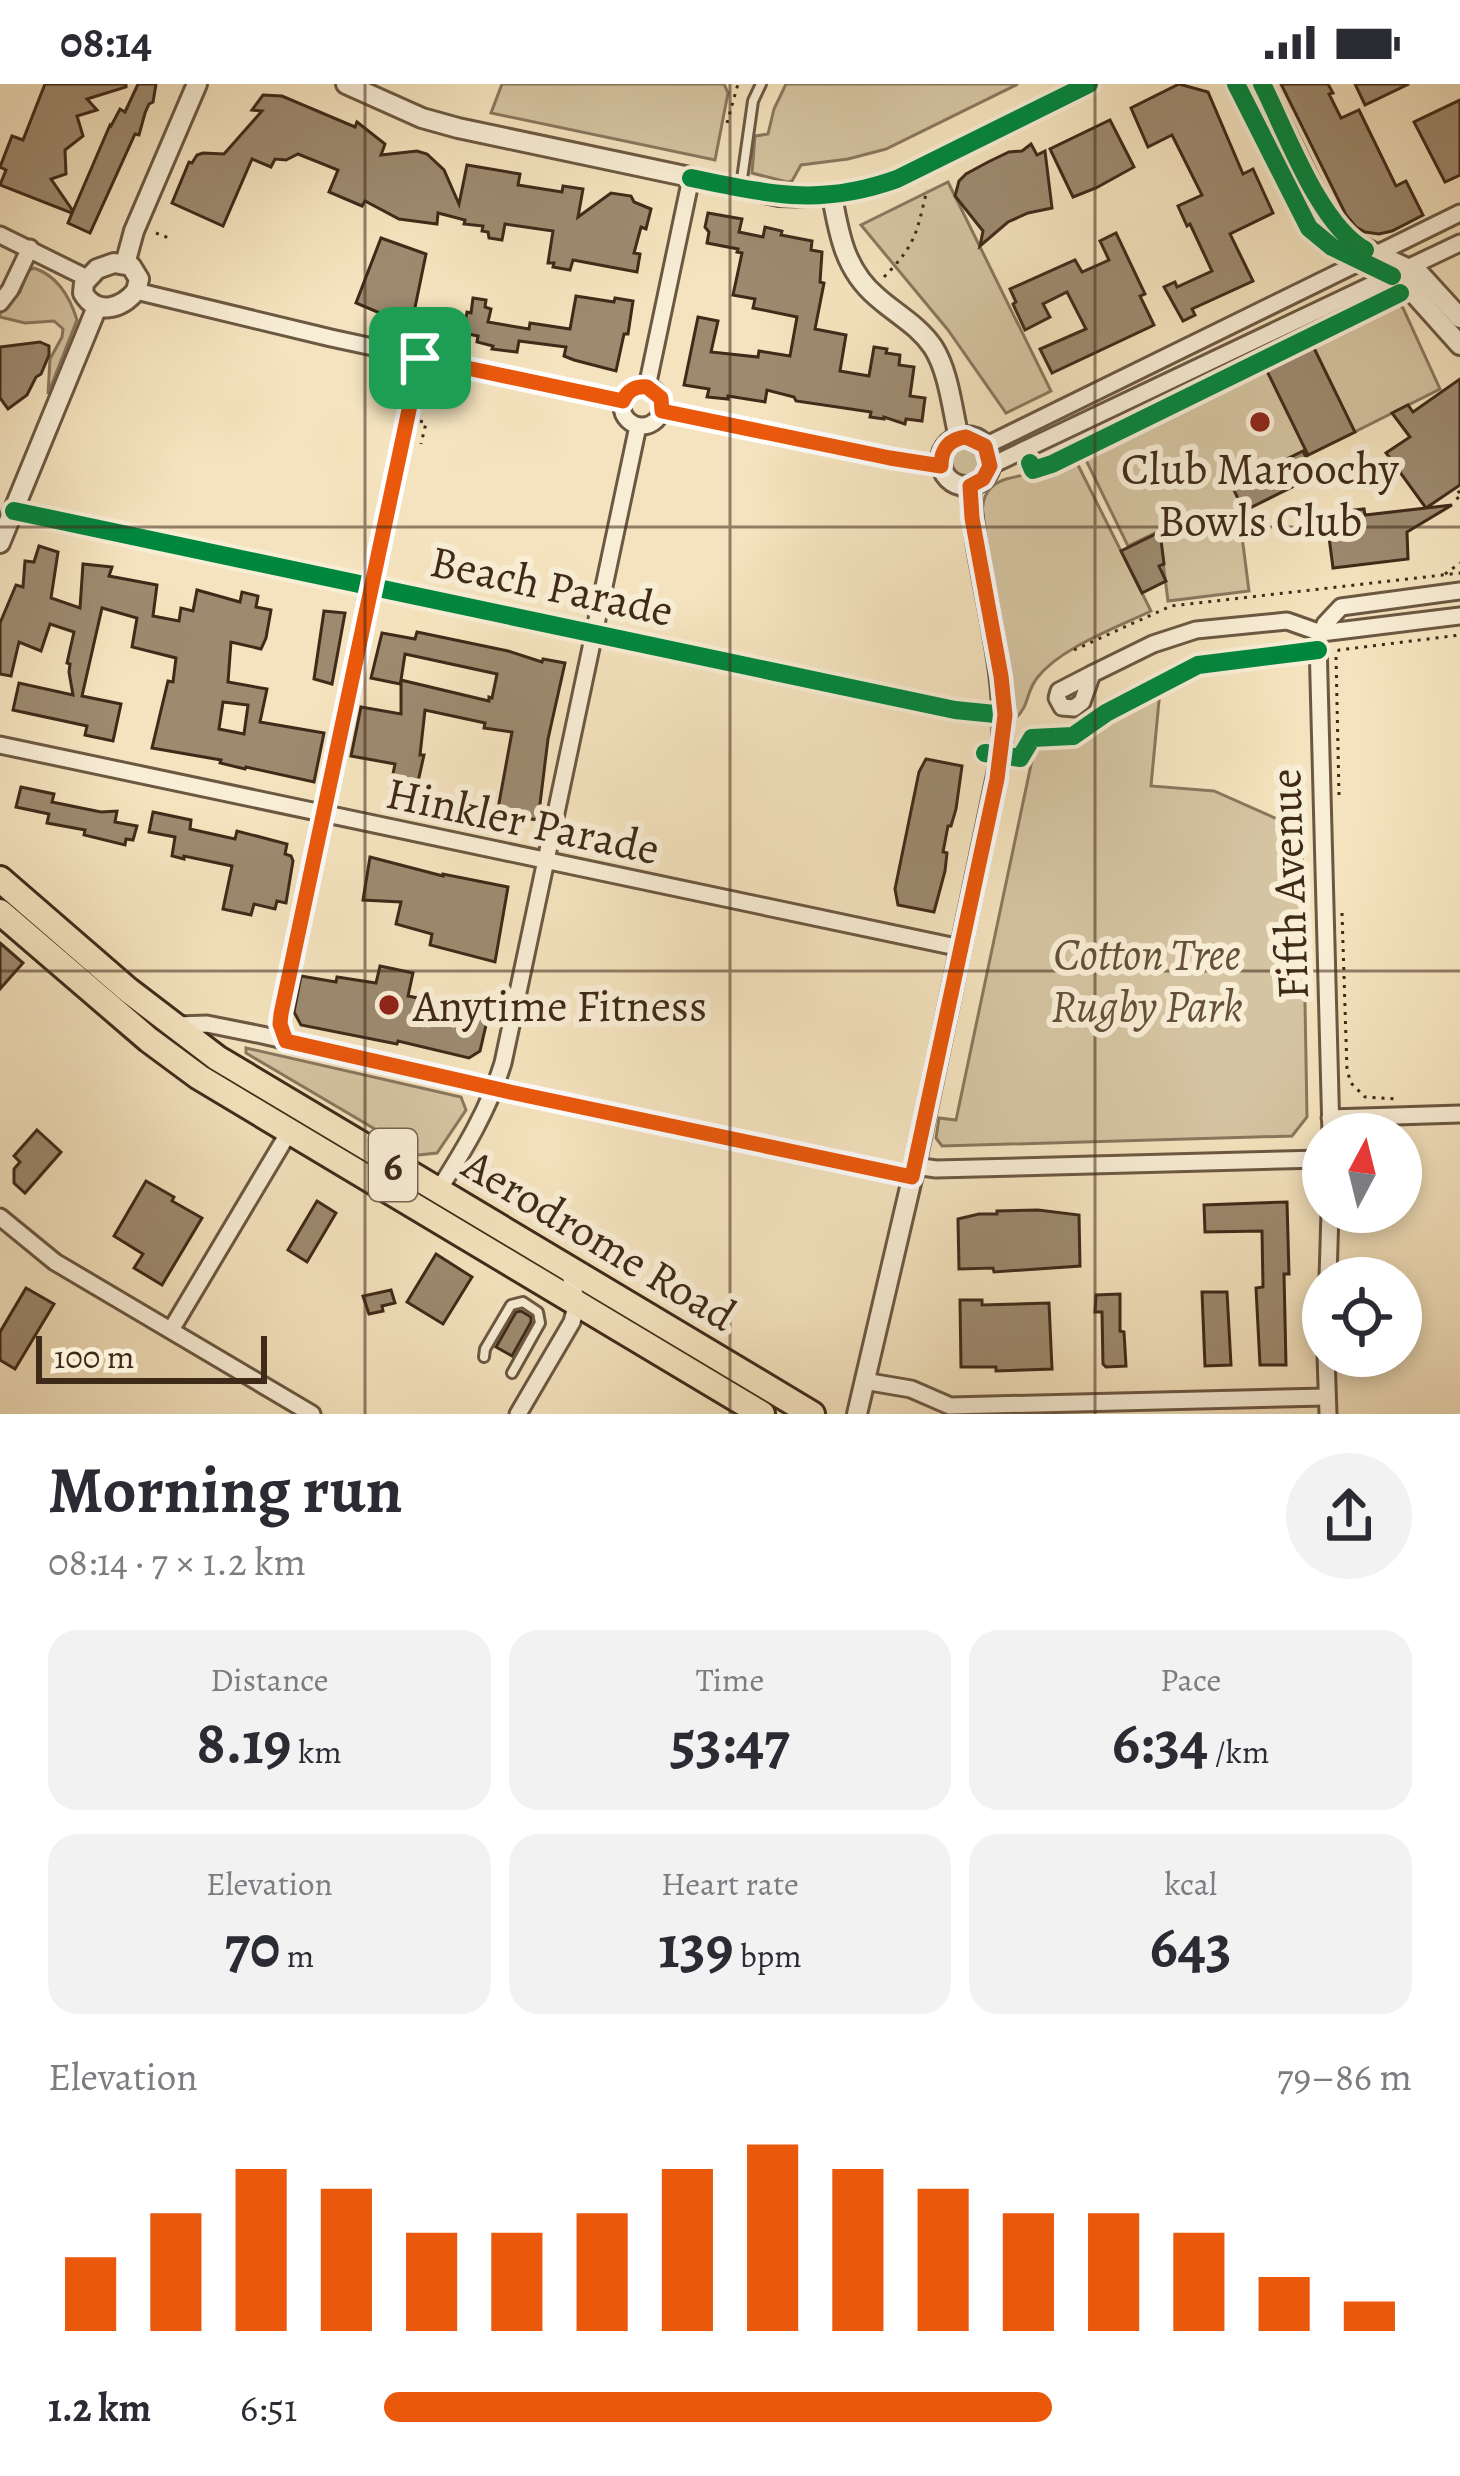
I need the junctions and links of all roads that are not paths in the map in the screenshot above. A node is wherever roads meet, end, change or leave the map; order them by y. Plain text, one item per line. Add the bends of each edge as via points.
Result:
1 (197, 84) edge
2 (346, 84) edge
3 (761, 84) edge
4 (1089, 84) edge
5 (1236, 84) edge
6 (1262, 84) edge
7 (691, 178) junction
8 (741, 188) junction
9 (832, 196) junction
10 (1324, 210) junction
11 (1460, 213) edge
12 (1304, 220) junction
13 (0, 235) edge
14 (1460, 243) edge
15 (30, 248) junction
16 (1367, 258) junction
17 (125, 264) junction
18 (1411, 268) junction
19 (1392, 276) junction
20 (87, 278) junction
21 (136, 292) junction
22 (0, 303) edge
23 (97, 307) junction
24 (1460, 318) edge
25 (1460, 345) edge
26 (420, 358) junction
27 (647, 387) junction
28 (623, 401) junction
29 (662, 411) junction
30 (638, 426) junction
31 (959, 438) junction
32 (985, 446) junction
33 (941, 466) junction
34 (990, 466) junction
35 (970, 486) junction
36 (14, 511) junction
37 (0, 543) edge
38 (371, 586) junction
39 (1460, 591) edge
40 (1460, 616) edge
41 (1321, 633) junction
42 (594, 634) junction
43 (1092, 674) dead end
44 (1005, 715) junction
45 (0, 745) edge
46 (323, 814) junction
47 (547, 862) junction
48 (0, 879) edge
49 (0, 912) edge
50 (961, 948) junction
51 (173, 1025) junction
52 (286, 1041) junction
53 (495, 1089) junction
54 (1331, 1113) edge
55 (1460, 1114) edge
56 (1422, 1118) edge
57 (289, 1132) junction
58 (1302, 1160) edge
59 (914, 1171) junction
60 (438, 1191) junction
61 (0, 1216) edge
62 (569, 1270) junction
63 (577, 1303) junction
64 (171, 1330) junction
65 (484, 1357) dead end
66 (512, 1373) dead end
67 (864, 1381) junction
68 (1327, 1406) edge
69 (312, 1414) edge
70 (518, 1414) edge
71 (762, 1414) edge
72 (812, 1414) edge
73 (857, 1414) edge

1 - 17 street
2 - 7 street via 422,118
3 - 8 lane
4 - 9 street via 897,179
5 - 12 street
6 - 10 street
7 - 8 street
7 - 27 street
8 - 9 street
9 - 31 street via 854,272 940,360
10 - 12 lane
10 - 16 street
11 - 16 street
12 - 16 street via 1332,247
13 - 15 street
14 - 18 street
15 - 20 street
15 - 22 street
16 - 18 street
16 - 19 street
16 - 32 street
17 - 20 street
17 - 21 street via 139,279
18 - 19 street
18 - 24 street
19 - 25 street
19 - 34 street
20 - 23 street via 83,293
21 - 23 street
21 - 26 street
23 - 36 street
26 - 28 street
26 - 38 street
27 - 28 street
27 - 29 street via 661,398
28 - 30 street
29 - 30 street
29 - 33 street
30 - 42 street
31 - 32 street
31 - 33 street via 943,451
32 - 34 street
33 - 35 street via 948,479
34 - 35 street
35 - 44 street
36 - 37 street
36 - 38 street, Beach Parade
38 - 42 street, Beach Parade
38 - 46 street
39 - 41 street via 1348,605
40 - 41 street
41 - 43 street via 1287,621 1196,630
41 - 54 street, Fifth Avenue
42 - 44 street, Beach Parade
42 - 47 street
44 - 50 street
45 - 46 street, Hinkler Parade
46 - 47 street, Hinkler Parade
46 - 52 street via 281,1014
47 - 50 street, Hinkler Parade
47 - 53 street
48 - 51 main road, Aerodrome Road / 6
49 - 57 main road, Aerodrome Road / 6 via 173,1058
50 - 59 street
51 - 52 street
51 - 60 main road, Aerodrome Road / 6
52 - 53 street
53 - 59 street
53 - 60 street
55 - 56 street
57 - 63 main road, Aerodrome Road / 6
57 - 64 street
58 - 59 street
59 - 67 street
60 - 62 main road, Aerodrome Road / 6
61 - 64 street via 55,1262
62 - 63 street
62 - 72 main road, Aerodrome Road / 6
63 - 70 street
63 - 71 main road, Aerodrome Road / 6
64 - 69 street
65 - 66 lane via 511,1305 523,1302 540,1323
67 - 68 street via 950,1406
67 - 73 street

